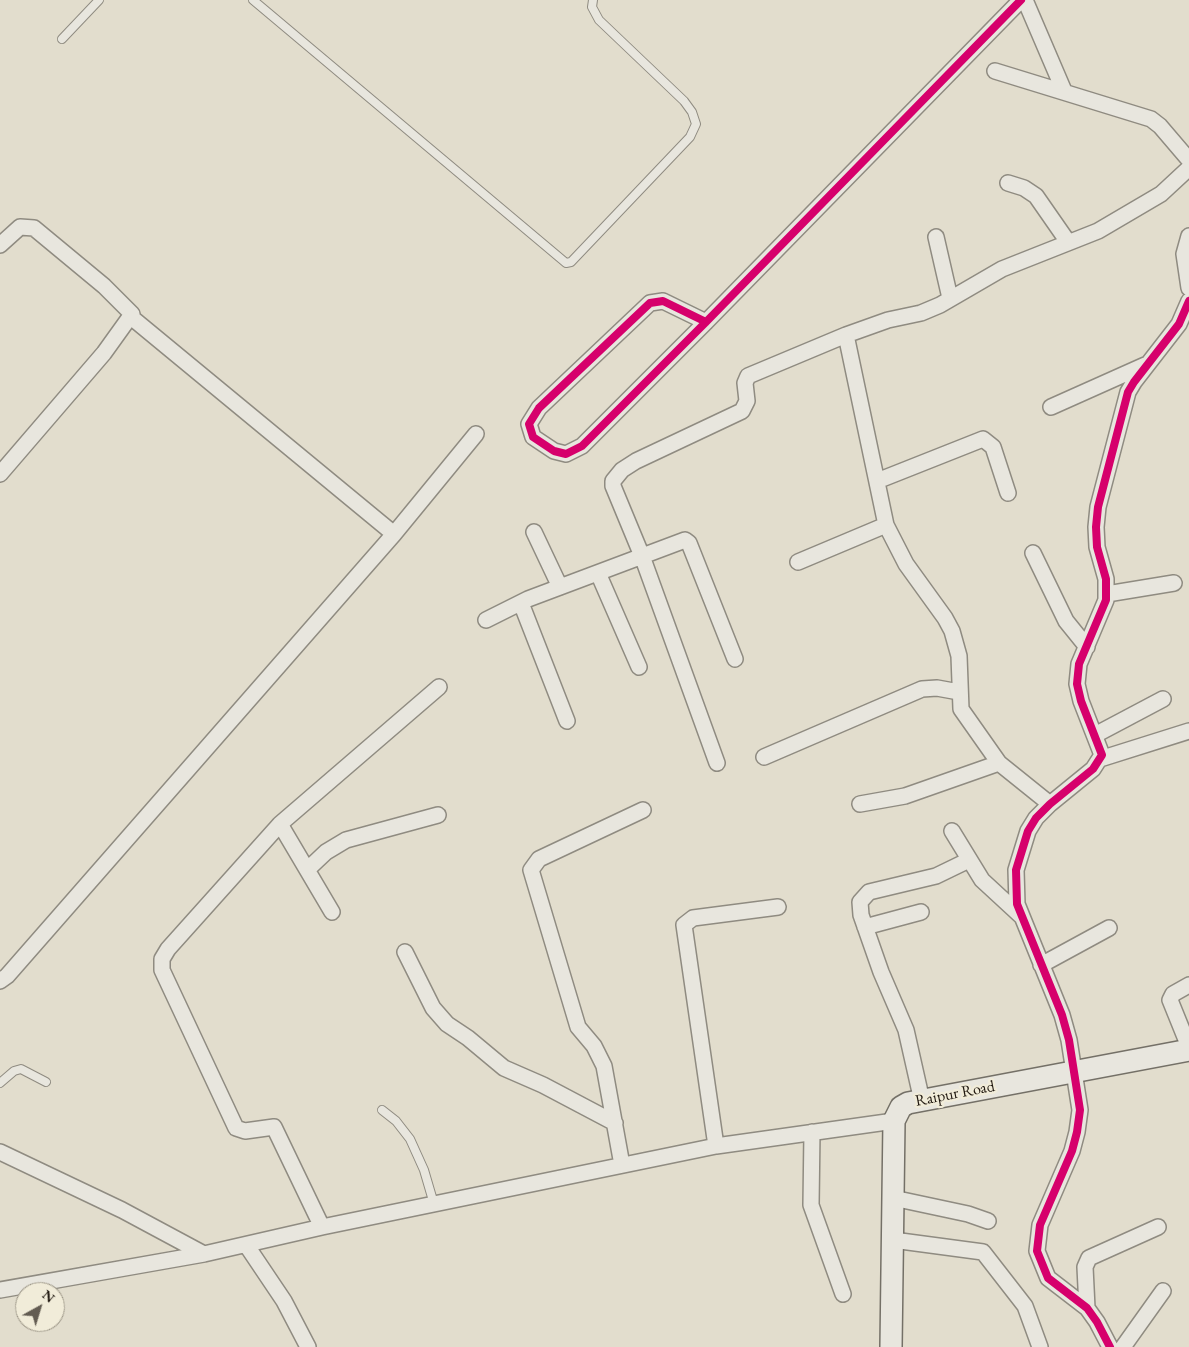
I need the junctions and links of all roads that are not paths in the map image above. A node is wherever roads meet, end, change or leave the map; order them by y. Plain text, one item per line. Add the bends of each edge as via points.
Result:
1 (99, 0) edge
2 (253, 0) edge
3 (592, 0) edge
4 (1023, 0) edge
5 (62, 39) dead end
6 (995, 71) dead end
7 (1064, 91) junction
8 (1189, 160) edge
9 (1189, 168) edge
10 (1008, 183) dead end
11 (1189, 236) edge
12 (936, 237) dead end
13 (1068, 242) junction
14 (0, 245) edge
15 (1189, 288) edge
16 (950, 298) junction
17 (1189, 301) edge
18 (131, 317) junction
19 (706, 322) junction
20 (846, 335) junction
21 (1148, 363) junction
22 (1051, 406) dead end
23 (476, 434) dead end
24 (0, 474) edge
25 (877, 480) junction
26 (1008, 492) dead end
27 (886, 525) junction
28 (534, 532) dead end
29 (394, 534) junction
30 (1033, 553) dead end
31 (642, 556) junction
32 (798, 562) dead end
33 (598, 573) junction
34 (1174, 582) dead end
35 (560, 587) junction
36 (1106, 594) junction
37 (521, 603) junction
38 (486, 620) dead end
39 (1087, 647) junction
40 (736, 659) dead end
41 (639, 666) dead end
42 (439, 687) dead end
43 (959, 692) junction
44 (1163, 699) dead end
45 (567, 721) dead end
46 (1189, 731) edge
47 (1095, 735) junction
48 (764, 757) dead end
49 (1100, 759) junction
50 (999, 763) junction
51 (717, 764) dead end
52 (860, 804) dead end
53 (1050, 804) junction
54 (643, 810) dead end
55 (438, 815) dead end
56 (280, 824) junction
57 (952, 831) dead end
58 (969, 860) junction
59 (308, 869) junction
60 (778, 907) dead end
61 (332, 912) dead end
62 (921, 912) dead end
63 (1021, 917) junction
64 (865, 927) junction
65 (1109, 928) dead end
66 (405, 952) dead end
67 (1041, 965) junction
68 (0, 980) edge
69 (1189, 986) edge
70 (1189, 1048) edge
71 (1075, 1072) junction
72 (46, 1082) dead end
73 (0, 1083) edge
74 (922, 1100) junction
75 (382, 1110) dead end
76 (894, 1121) junction
77 (615, 1123) junction
78 (812, 1132) junction
79 (716, 1146) junction
80 (0, 1152) edge
81 (622, 1165) junction
82 (893, 1198) junction
83 (434, 1204) junction
84 (988, 1221) dead end
85 (322, 1227) junction
86 (1158, 1227) dead end
87 (893, 1240) junction
88 (247, 1246) junction
89 (204, 1254) junction
90 (0, 1290) edge
91 (1163, 1291) dead end
92 (843, 1294) dead end
93 (1087, 1308) junction
94 (308, 1347) edge
95 (891, 1347) edge
96 (1040, 1347) edge
97 (1110, 1347) edge
98 (1123, 1347) edge

1 - 5 lane
2 - 3 lane via 566,263 571,262 690,137 696,124 684,101 598,20
4 - 7 street
4 - 19 street
6 - 7 street
7 - 8 street via 1151,119
9 - 13 street via 1161,194 1140,207 1098,231
10 - 13 street via 1036,196
11 - 15 street via 1184,254
12 - 16 street
13 - 16 street via 1002,269
14 - 18 street via 20,226 34,228 104,286 129,309
16 - 20 street via 921,313 888,320
17 - 21 street via 1179,324
18 - 24 street
18 - 29 street
19 - 19 street via 575,452 554,452 533,437 528,424 539,408 650,303 663,301
20 - 25 street
20 - 31 street via 748,376 745,383 748,401 742,411 636,461 615,476 613,486
21 - 22 street
21 - 36 street via 1128,392 1098,506 1097,546 1106,579
23 - 29 street
25 - 26 street via 983,439 994,447
25 - 27 street
27 - 32 street
27 - 43 street via 906,564 952,631 959,656
28 - 35 street
29 - 68 street via 7,976
30 - 39 street via 1066,621
31 - 33 street
31 - 40 street via 684,540 688,542
31 - 51 street
33 - 35 street
33 - 41 street
34 - 36 street
35 - 37 street
36 - 39 street
37 - 38 street
37 - 45 street
39 - 47 street via 1079,664 1077,684
42 - 56 street
43 - 48 street via 937,688 922,690
43 - 50 street via 964,716
44 - 47 street
46 - 49 street
47 - 49 street via 1102,752
49 - 53 street via 1093,769
50 - 52 street via 906,796
50 - 53 street
53 - 63 street via 1032,824 1016,870 1016,895
54 - 77 street via 539,858 532,870 578,1027 594,1046 604,1066
55 - 59 street via 346,840 326,852
56 - 59 street
56 - 85 street via 168,949 162,964 236,1128 245,1131 274,1127
57 - 58 street
58 - 63 street via 982,880
58 - 64 street via 936,876 869,892 860,902
59 - 61 street
60 - 79 street via 693,918 684,925
62 - 64 street
63 - 67 street
64 - 74 street via 906,1030
65 - 67 street
66 - 77 street via 433,1008 447,1024 504,1068
67 - 71 street via 1062,1015
69 - 70 street via 1173,994 1170,1000
70 - 71 main road, Raipur Road
71 - 74 main road, Raipur Road
71 - 93 street via 1080,1110 1078,1132 1040,1225 1037,1251 1048,1278
72 - 73 lane via 21,1068
74 - 76 main road, Raipur Road via 901,1107
75 - 83 lane via 404,1130 414,1147
76 - 78 street
76 - 82 main road
77 - 81 street
78 - 79 street
78 - 92 street via 812,1205
79 - 81 street
80 - 89 street via 96,1197
81 - 83 street
82 - 84 street
82 - 87 main road
83 - 85 street
85 - 88 street
86 - 93 street via 1089,1258 1085,1267
87 - 95 main road
87 - 96 street via 982,1252 1025,1306
88 - 89 street
88 - 94 street via 284,1302
89 - 90 street
91 - 98 street
93 - 97 street

